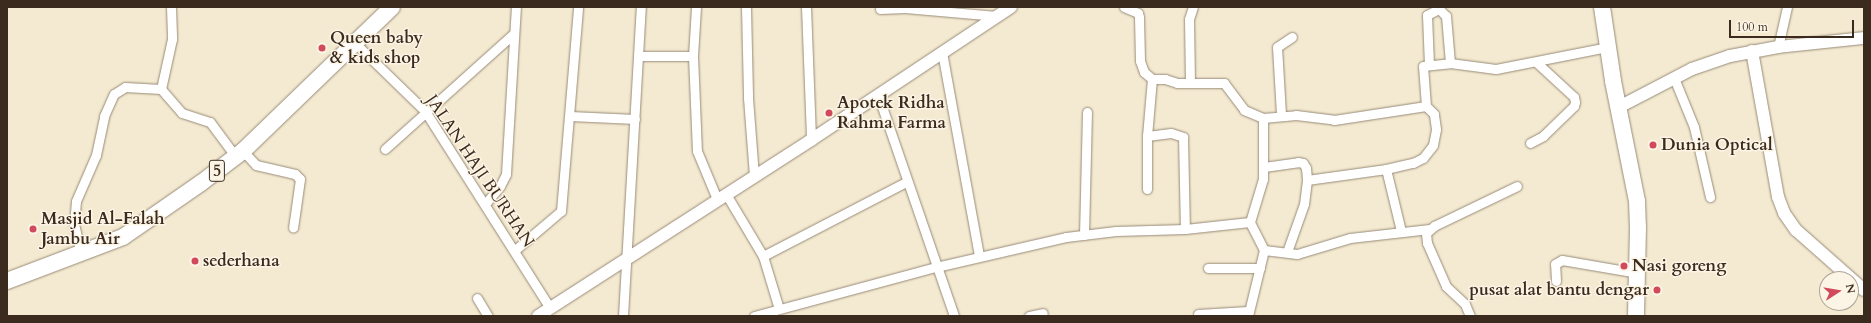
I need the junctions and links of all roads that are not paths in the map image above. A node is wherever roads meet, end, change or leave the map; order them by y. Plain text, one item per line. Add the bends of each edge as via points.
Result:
1 (171, 7) edge
2 (392, 7) edge
3 (516, 7) edge
4 (578, 7) edge
5 (641, 7) edge
6 (696, 7) edge
7 (746, 7) edge
8 (806, 7) edge
9 (1011, 7) edge
10 (1124, 7) edge
11 (1193, 7) edge
12 (1602, 7) edge
13 (1787, 7) edge
14 (880, 9) dead end
15 (997, 16) junction
16 (513, 34) junction
17 (1292, 37) dead end
18 (1864, 38) edge
19 (356, 44) junction
20 (1778, 47) junction
21 (1607, 48) junction
22 (1752, 51) junction
23 (942, 52) junction
24 (639, 56) junction
25 (692, 56) junction
26 (1536, 62) junction
27 (1450, 63) junction
28 (1429, 64) junction
29 (1152, 78) junction
30 (1674, 78) junction
31 (1190, 84) junction
32 (162, 89) junction
33 (878, 95) junction
34 (1426, 106) junction
35 (1619, 107) junction
36 (425, 111) junction
37 (1087, 112) dead end
38 (1281, 114) junction
39 (570, 116) junction
40 (1262, 118) junction
41 (635, 119) junction
42 (1147, 136) junction
43 (811, 140) junction
44 (1530, 143) dead end
45 (385, 149) dead end
46 (239, 154) junction
47 (1264, 167) junction
48 (1386, 169) junction
49 (754, 176) junction
50 (1307, 180) junction
51 (906, 182) junction
52 (1517, 186) dead end
53 (1147, 189) dead end
54 (722, 196) junction
55 (1710, 197) dead end
56 (485, 204) junction
57 (1250, 222) junction
58 (293, 228) dead end
59 (1185, 229) junction
60 (1429, 229) junction
61 (1401, 231) junction
62 (1084, 235) junction
63 (515, 250) junction
64 (1264, 250) junction
65 (1287, 252) junction
66 (81, 254) junction
67 (763, 256) junction
68 (979, 256) junction
69 (626, 258) junction
70 (936, 267) junction
71 (1208, 268) dead end
72 (1260, 268) junction
73 (1637, 273) junction
74 (7, 281) edge
75 (1556, 281) dead end
76 (1864, 290) edge
77 (477, 298) dead end
78 (550, 308) junction
79 (779, 309) junction
80 (1043, 313) dead end
81 (1198, 314) dead end
82 (1248, 314) edge
83 (488, 316) edge
84 (538, 316) edge
85 (623, 316) edge
86 (754, 316) edge
87 (954, 316) edge
88 (1029, 316) edge
89 (1470, 316) edge
90 (1636, 316) edge

1 - 32 street via 172,39
2 - 19 highway, 5
3 - 16 street
4 - 39 street
5 - 24 street
6 - 25 street
7 - 49 street via 748,98
8 - 43 street
9 - 15 street
10 - 29 street via 1138,13 1142,68
11 - 31 street via 1189,19
12 - 21 highway
13 - 20 street
14 - 15 street via 905,8
15 - 23 street
16 - 36 street
16 - 56 street via 506,174
17 - 38 street via 1277,47
18 - 20 street
19 - 36 street, JALAN HAJI BURHAN
19 - 46 highway, 5
20 - 22 street
21 - 26 street
21 - 35 highway
22 - 30 street via 1708,62
22 - 76 street via 1778,196 1784,213 1796,230
23 - 33 street
23 - 68 street
24 - 25 street
24 - 41 street
25 - 54 street via 698,157
26 - 27 street via 1496,69
26 - 44 street via 1574,97 1575,102 1574,106 1543,136
27 - 28 street
27 - 28 street via 1446,16 1439,9 1427,15
28 - 34 street via 1423,66
29 - 31 street
29 - 42 street
30 - 35 street
30 - 55 street via 1694,127
31 - 40 street via 1224,83 1244,110
32 - 46 street via 182,113 210,122
32 - 66 street via 125,87 114,94 104,116 98,150 76,201 74,224
33 - 43 street
33 - 51 street
34 - 38 street via 1334,120
34 - 48 street via 1434,114 1436,129 1433,145 1428,153 1413,163
35 - 73 highway via 1637,201
36 - 45 street
36 - 56 street, JALAN HAJI BURHAN
37 - 62 street
38 - 40 street
39 - 41 street
39 - 63 street via 561,212
40 - 47 street
41 - 69 street
42 - 53 street
42 - 59 street via 1171,133 1183,137
43 - 49 street
46 - 58 street via 256,166 295,174 300,179
46 - 66 highway, 5 via 123,237
47 - 50 street via 1298,162 1306,168
47 - 57 street via 1260,191
48 - 50 street
48 - 61 street
49 - 54 street
50 - 65 street via 1304,204
51 - 67 street
51 - 70 street
52 - 60 street
54 - 67 street
54 - 69 street
56 - 63 street, JALAN HAJI BURHAN
57 - 59 street
57 - 64 street
59 - 62 street
60 - 61 street
60 - 89 street via 1426,233 1427,243 1446,286 1465,304
61 - 65 street via 1350,238 1297,254
62 - 68 street
63 - 78 street, JALAN HAJI BURHAN
64 - 65 street
64 - 72 street
66 - 74 highway, 5
67 - 79 street
68 - 70 street
69 - 78 street
69 - 85 street
70 - 79 street
70 - 87 street
71 - 72 street
72 - 82 street
73 - 75 street via 1562,260 1555,264
73 - 90 highway
77 - 83 street
78 - 84 street
79 - 86 street
80 - 88 street
81 - 82 street

